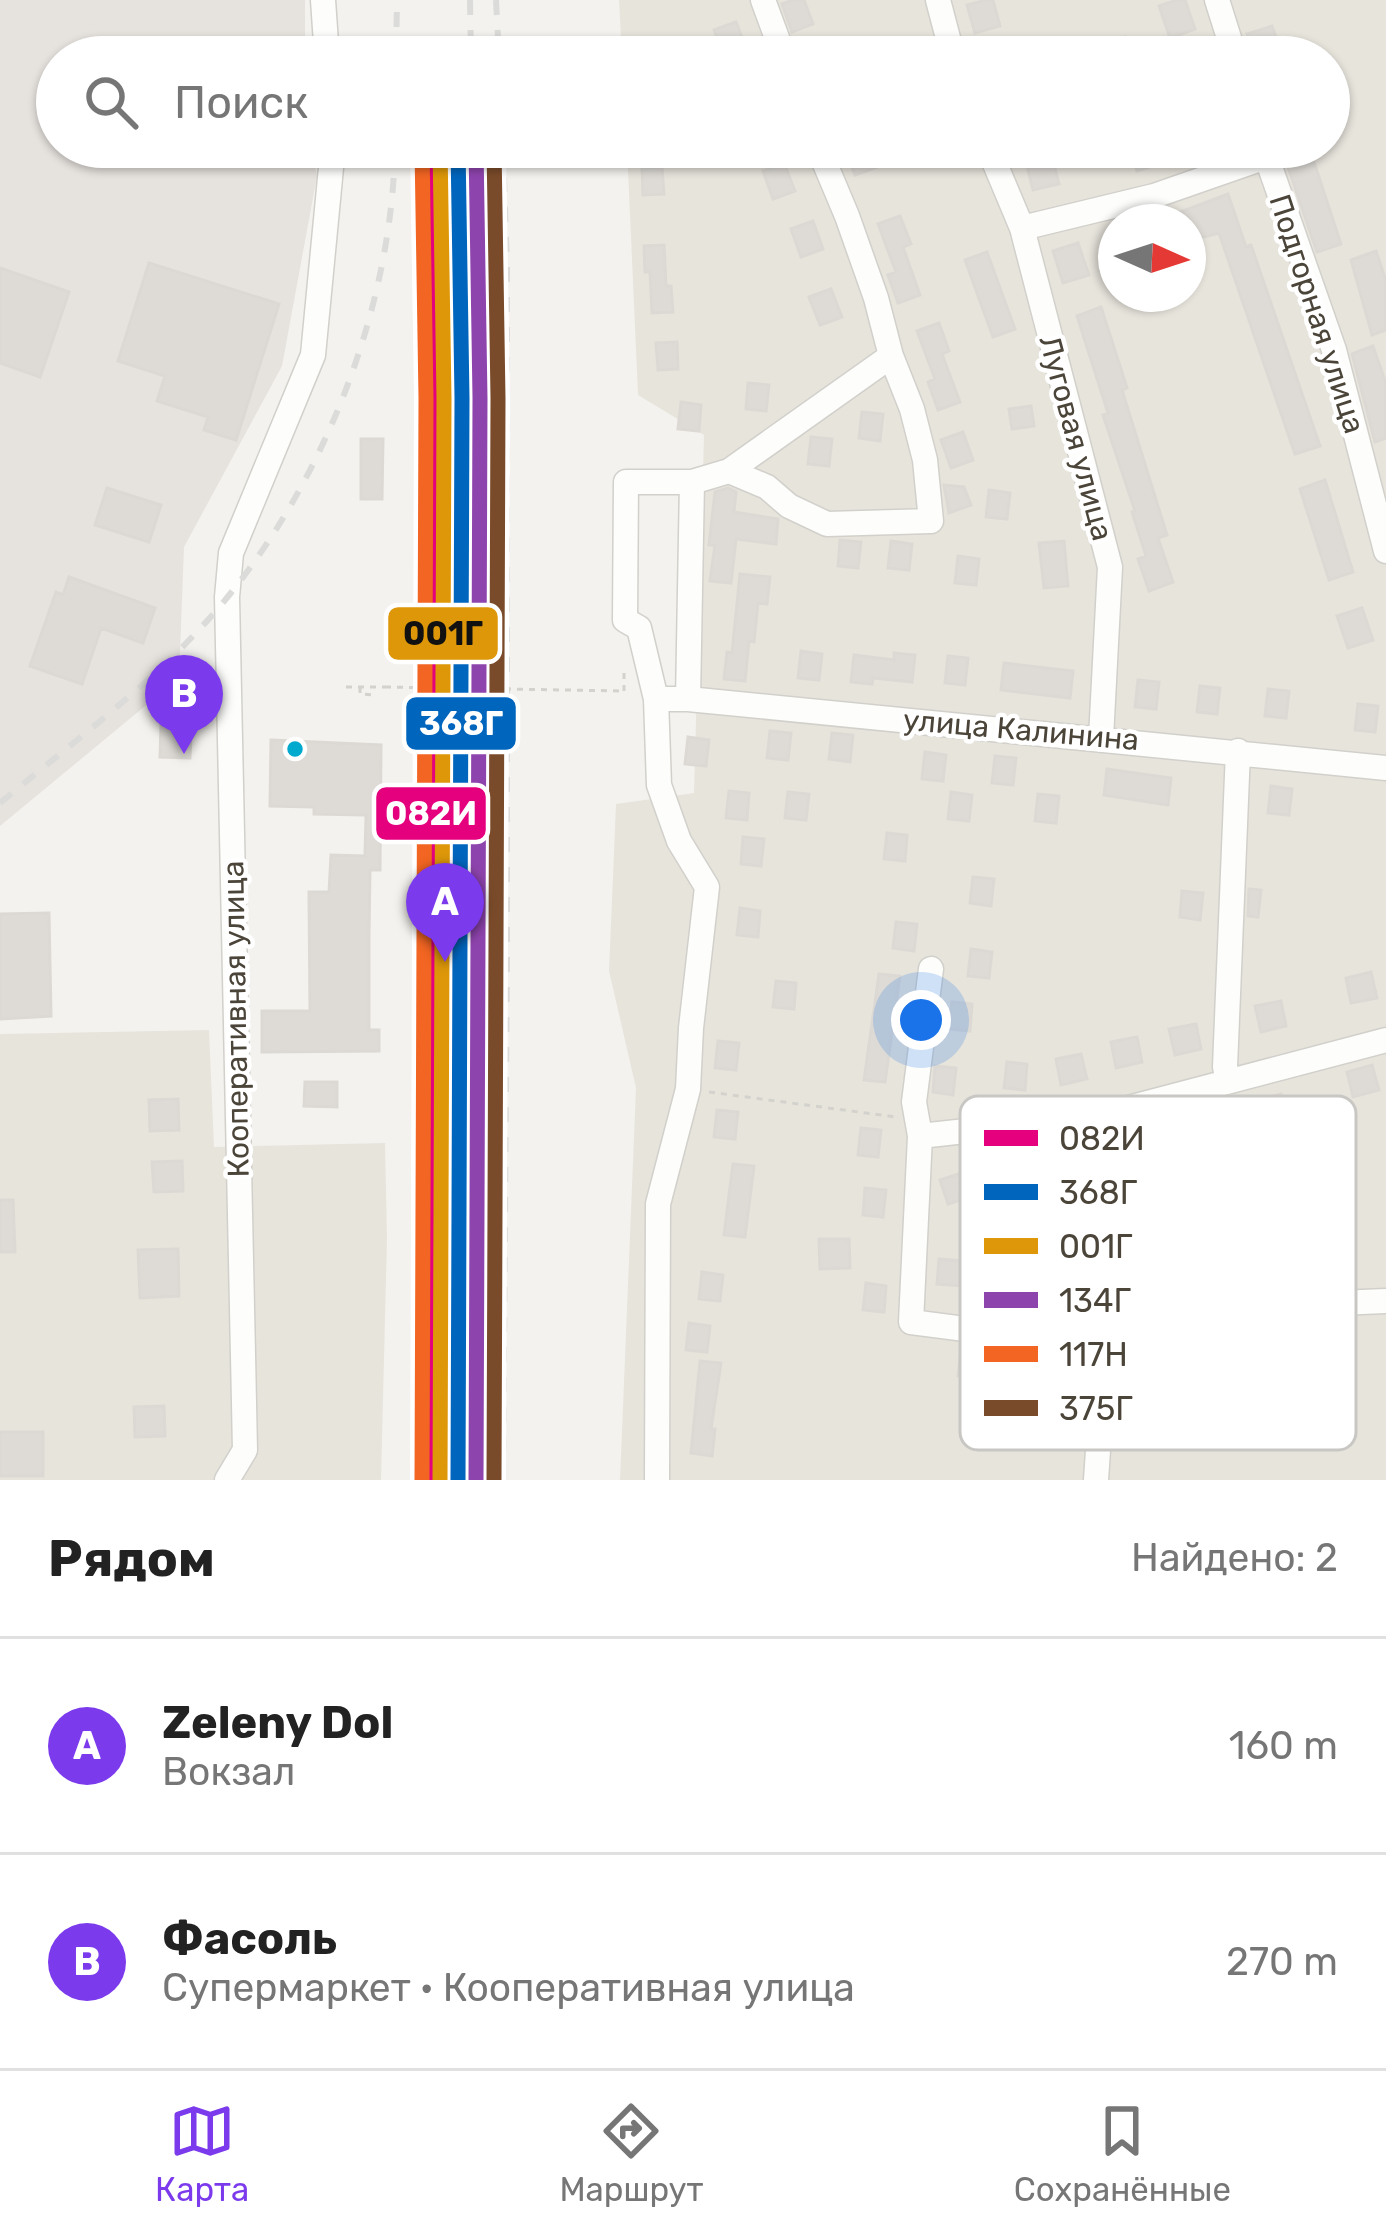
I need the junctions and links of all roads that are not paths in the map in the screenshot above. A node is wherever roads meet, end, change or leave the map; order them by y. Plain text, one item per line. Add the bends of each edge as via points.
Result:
1 (323, 0) edge
2 (763, 0) edge
3 (938, 0) edge
4 (1217, 0) edge
5 (326, 36) edge
6 (776, 36) edge
7 (947, 36) edge
8 (1228, 36) edge
9 (331, 168) edge
10 (826, 168) edge
11 (997, 168) edge
12 (1225, 168) edge
13 (1271, 168) edge
14 (1022, 229) junction
15 (891, 356) junction
16 (729, 471) junction
17 (692, 482) junction
18 (1386, 551) edge
19 (656, 699) junction
20 (688, 699) junction
21 (1101, 738) junction
22 (1238, 751) junction
23 (1386, 768) edge
24 (931, 969) dead end
25 (1386, 1040) edge
26 (1228, 1081) junction
27 (1172, 1096) edge
28 (960, 1125) edge
29 (918, 1128) junction
30 (1386, 1300) edge
31 (1356, 1302) edge
32 (960, 1328) edge
33 (1098, 1450) edge
34 (227, 1480) edge
35 (657, 1480) edge
36 (1096, 1480) edge

1 - 5 street
2 - 6 street
3 - 7 street
4 - 8 street
9 - 34 street, Кооперативная улица via 313,355 231,554 227,597 245,1450
10 - 15 street
11 - 14 street, Луговая улица
12 - 14 street via 1154,196
13 - 18 street, Подгорная улица via 1334,350
14 - 21 street, Луговая улица via 1110,567
15 - 16 street
15 - 16 street via 925,460 931,521 827,524
16 - 17 street
17 - 19 street via 626,482 625,620 640,628
17 - 20 street
19 - 20 street, улица Калинина
19 - 35 street via 659,785 707,887 688,1089 658,1204
20 - 21 street, улица Калинина
21 - 22 street, улица Калинина
22 - 23 street, улица Калинина
22 - 26 street
24 - 29 street via 914,1102
25 - 26 street
26 - 27 street
28 - 29 street
29 - 32 street via 910,1322
30 - 31 street
33 - 36 street

